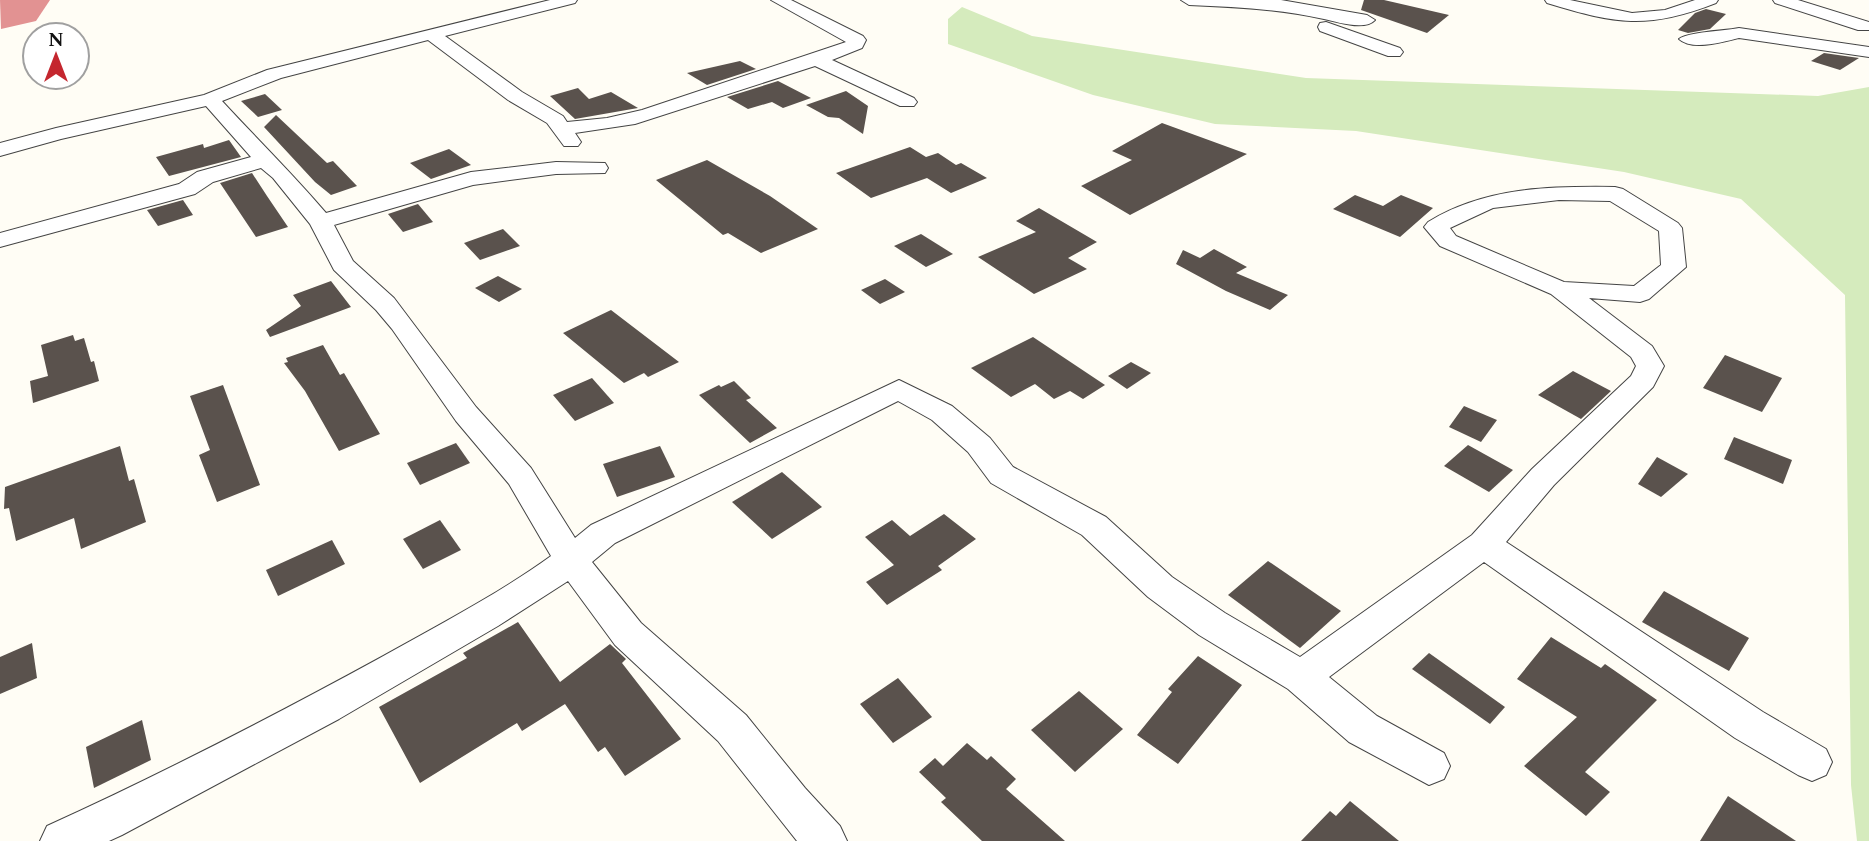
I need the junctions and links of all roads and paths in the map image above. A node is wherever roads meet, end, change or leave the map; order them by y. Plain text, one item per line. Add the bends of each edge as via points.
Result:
1 (569, 0) edge
2 (779, 0) edge
3 (1189, 0) edge
4 (1553, 0) edge
5 (1580, 0) edge
6 (1672, 0) edge
7 (1710, 0) edge
8 (1781, 0) edge
9 (1254, 1) edge
10 (1354, 4) dead end
11 (1306, 8) junction
12 (1687, 10) junction
13 (1367, 20) dead end
14 (1612, 21) junction
15 (1864, 26) dead end
16 (432, 35) junction
17 (1688, 39) dead end
18 (1394, 52) dead end
19 (1869, 52) edge
20 (816, 59) junction
21 (210, 99) junction
22 (908, 102) dead end
23 (558, 128) junction
24 (0, 150) edge
25 (265, 160) junction
26 (321, 222) junction
27 (0, 240) edge
28 (1560, 289) junction
29 (1484, 544) junction
30 (572, 561) junction
31 (1301, 677) junction
32 (1812, 762) dead end
33 (1429, 765) dead end
34 (62, 841) edge
35 (825, 841) edge

1 - 16 street
2 - 20 street via 857,40 846,49
3 - 9 street
4 - 14 street
5 - 14 street
6 - 12 street
7 - 12 street
8 - 15 street
9 - 11 street
9 - 18 street
10 - 11 street
11 - 13 street
12 - 14 street
16 - 21 street via 274,74
16 - 23 street via 515,96 545,111
17 - 19 street via 1739,33
20 - 22 street
20 - 23 street via 623,122
21 - 24 street
21 - 25 street
23 - 26 street via 597,168 556,168 471,179
25 - 26 street
25 - 27 street via 205,177 187,189
26 - 30 street via 343,265 386,304 466,414 520,476
28 - 28 street via 1448,241 1436,227 1456,213 1506,198 1577,193 1615,194 1670,228 1674,267 1640,294
28 - 29 street via 1642,352 1650,366 1643,380 1544,477
29 - 31 street
29 - 32 street via 1749,725
30 - 31 street via 603,534 899,389 942,413 979,445 1002,475 1094,526 1160,587
30 - 34 street via 382,676 211,769
30 - 35 street via 628,634 732,728
31 - 33 street via 1363,729

